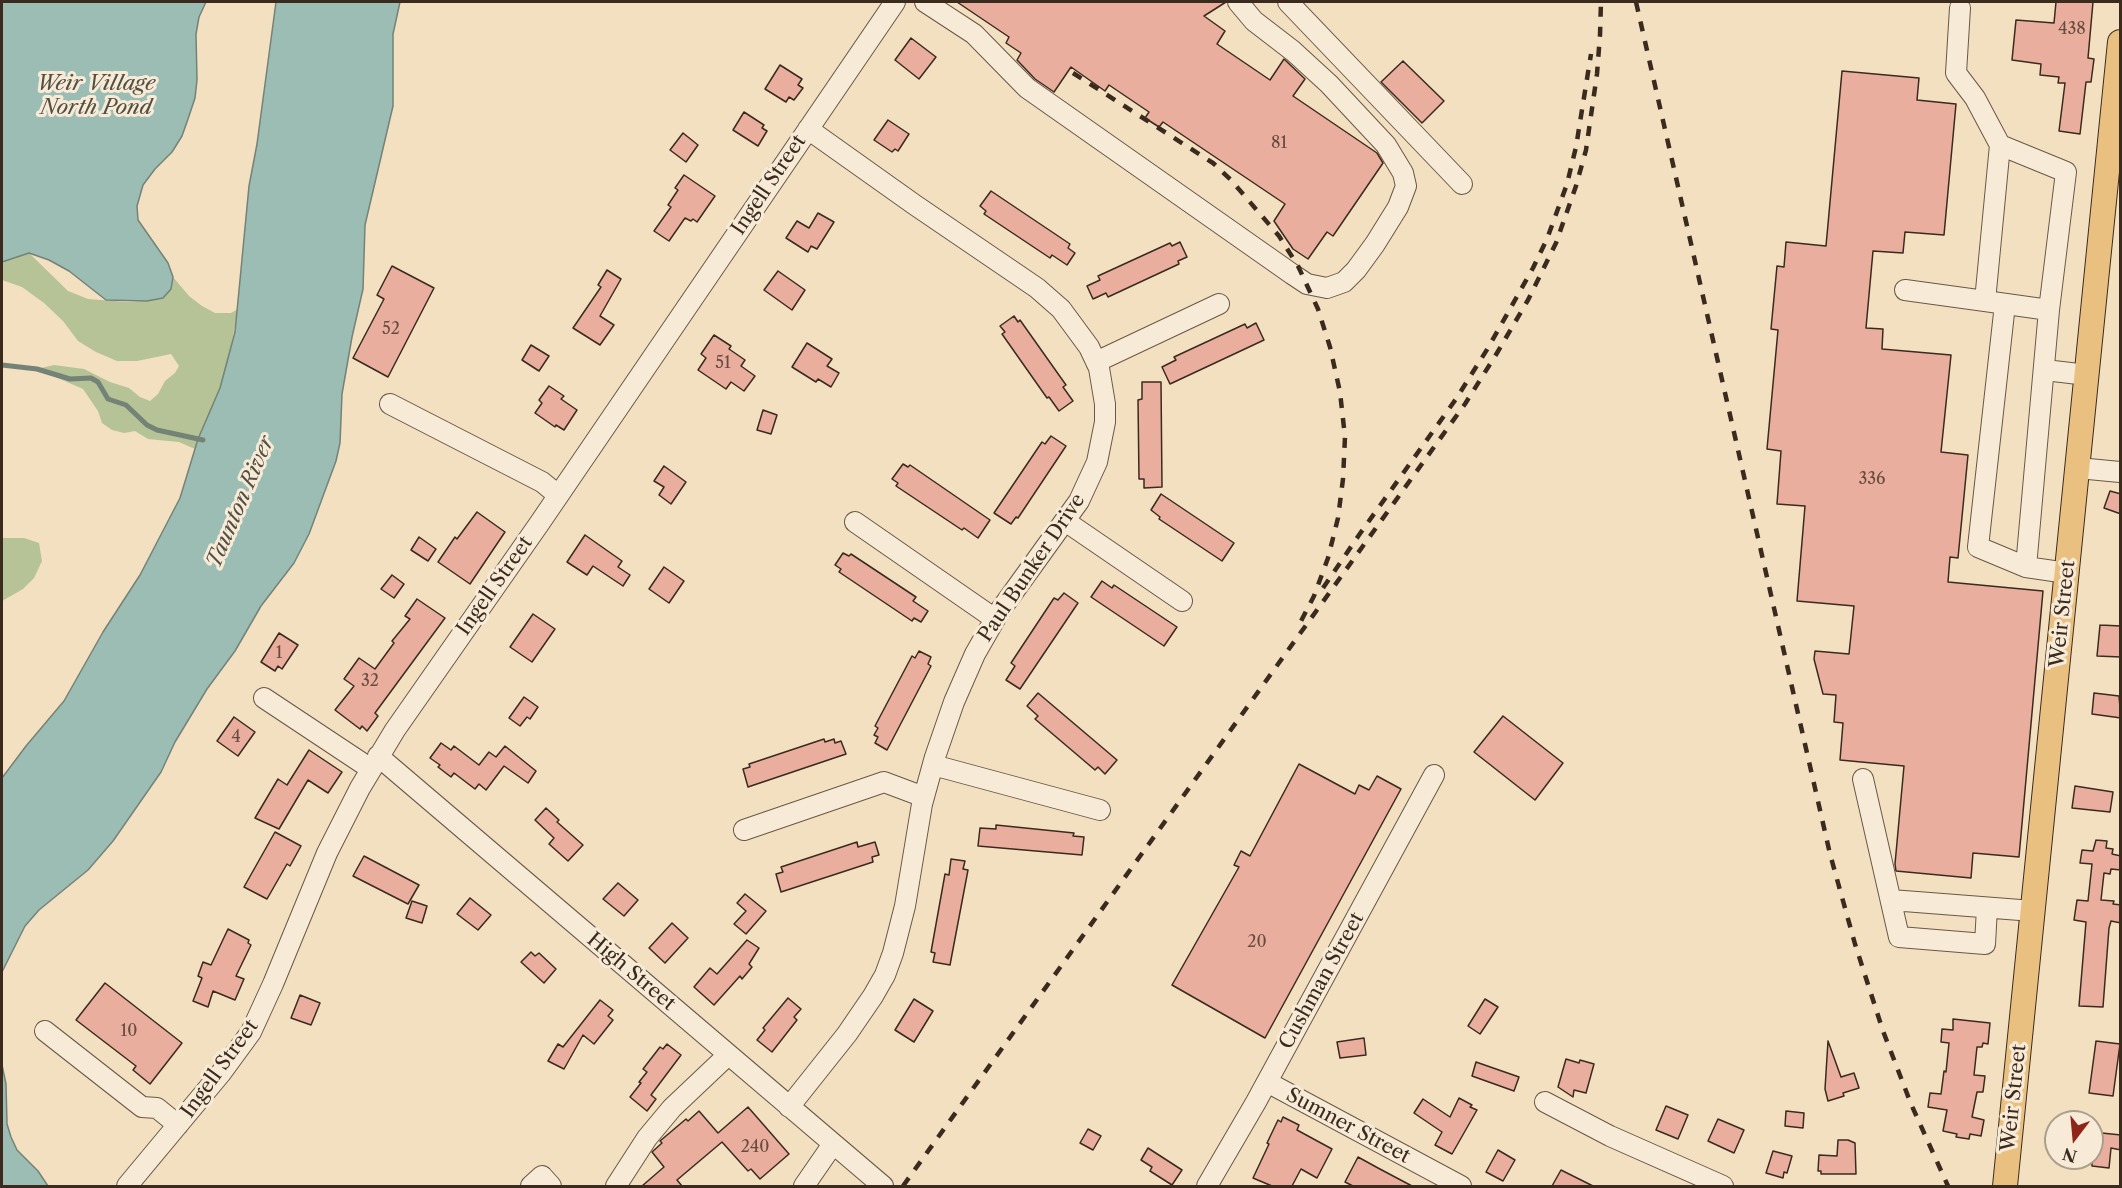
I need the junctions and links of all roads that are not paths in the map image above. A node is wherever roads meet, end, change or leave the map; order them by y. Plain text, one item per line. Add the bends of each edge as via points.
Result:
1 (895, 2) edge
2 (925, 2) edge
3 (1238, 2) edge
4 (1288, 2) edge
5 (1960, 8) dead end
6 (2121, 42) edge
7 (808, 129) junction
8 (2000, 145) junction
9 (1462, 184) dead end
10 (1905, 290) dead end
11 (1985, 302) junction
12 (1219, 304) dead end
13 (2005, 304) junction
14 (2049, 310) junction
15 (1096, 362) junction
16 (2044, 370) junction
17 (2087, 375) junction
18 (390, 404) dead end
19 (2078, 468) junction
20 (2121, 472) edge
21 (558, 495) junction
22 (1065, 520) junction
23 (855, 522) dead end
24 (2026, 567) junction
25 (2067, 573) junction
26 (1182, 601) dead end
27 (995, 619) junction
28 (264, 698) dead end
29 (375, 763) junction
30 (933, 765) junction
31 (1434, 775) dead end
32 (1863, 779) dead end
33 (924, 797) junction
34 (1100, 810) dead end
35 (744, 830) dead end
36 (1891, 900) junction
37 (1987, 908) junction
38 (2033, 911) junction
39 (45, 1031) dead end
40 (728, 1055) junction
41 (1267, 1082) junction
42 (1545, 1102) dead end
43 (789, 1107) junction
44 (178, 1125) junction
45 (833, 1144) junction
46 (812, 1184) edge
47 (127, 1186) edge
48 (531, 1186) edge
49 (551, 1186) edge
50 (616, 1186) edge
51 (883, 1186) edge
52 (1208, 1186) edge
53 (1461, 1186) edge
54 (1723, 1186) edge
55 (2005, 1186) edge

1 - 7 street, Ingell Street
2 - 3 street via 974,34 1027,88 1307,284 1327,288 1344,282 1375,244 1398,207 1406,186 1403,173 1386,145 1329,84 1254,21
4 - 9 street
5 - 8 street via 1956,73 1975,98
6 - 17 main road, Weir Street
7 - 15 street, Paul Bunker Drive via 1038,288 1076,327
7 - 21 street, Ingell Street
8 - 11 street
8 - 14 street via 2066,171
10 - 11 street
11 - 13 street
12 - 15 street
13 - 14 street
13 - 24 street via 1978,547
14 - 16 street
15 - 22 street, Paul Bunker Drive via 1105,404 1103,442 1089,481
16 - 17 street
16 - 24 street
17 - 19 main road, Weir Street
18 - 21 street via 542,482
19 - 20 street
19 - 25 main road, Weir Street
21 - 29 street, Ingell Street
22 - 26 street
22 - 27 street, Paul Bunker Drive
23 - 27 street
24 - 25 street
25 - 38 main road, Weir Street
27 - 30 street, Paul Bunker Drive via 965,675
28 - 29 street, High Street
29 - 40 street, High Street
29 - 44 street, Ingell Street via 327,853 251,1032
30 - 33 street, Paul Bunker Drive
30 - 34 street
31 - 41 street, Cushman Street
32 - 36 street
33 - 35 street via 884,782
33 - 43 street, Paul Bunker Drive via 905,906 885,975 847,1034
36 - 37 street
36 - 37 street via 1899,938 1985,944
37 - 38 street
38 - 55 main road, Weir Street
39 - 44 street via 142,1107 157,1108
40 - 43 street, High Street
40 - 50 street via 672,1108
41 - 52 street, Cushman Street
41 - 53 street, Sumner Street
42 - 54 street via 1610,1136
43 - 45 street, High Street
44 - 47 street, Ingell Street
45 - 46 street
45 - 51 street, High Street
48 - 49 street via 542,1176

